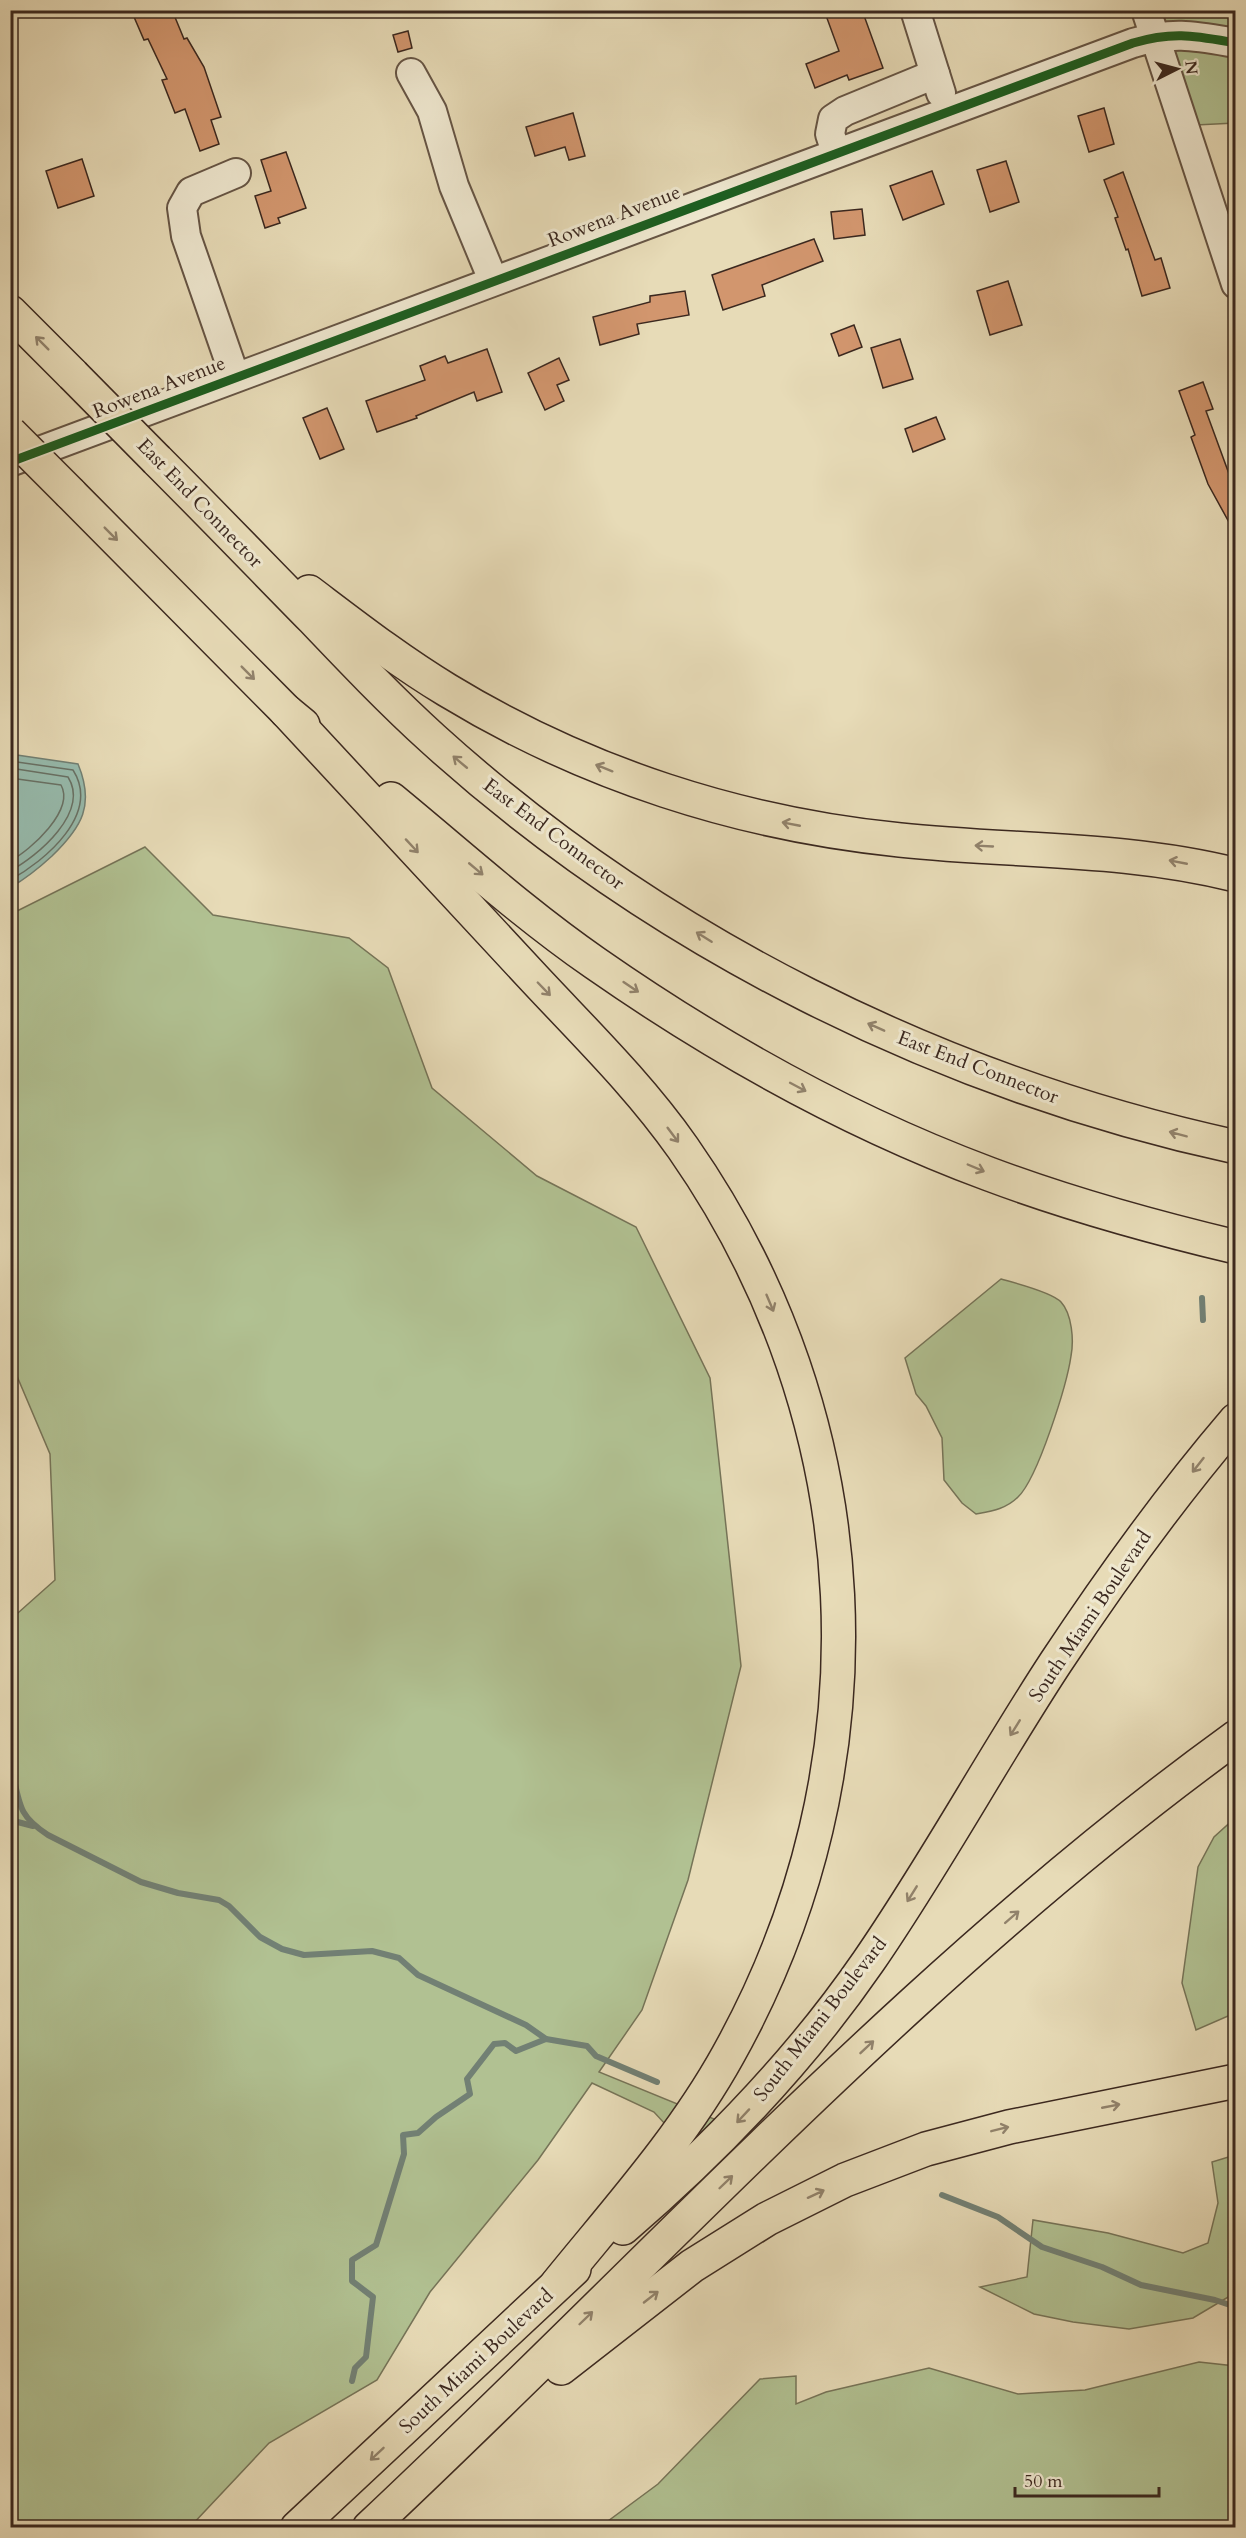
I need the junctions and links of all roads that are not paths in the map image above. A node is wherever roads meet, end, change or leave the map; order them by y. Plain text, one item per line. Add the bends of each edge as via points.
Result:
1 (915, 10) edge
2 (1150, 24) edge
3 (1236, 43) edge
4 (411, 73) dead end
5 (935, 74) junction
6 (947, 112) junction
7 (836, 152) junction
8 (236, 173) dead end
9 (493, 280) junction
10 (1236, 284) edge
11 (10, 312) edge
12 (235, 377) junction
13 (10, 433) edge
14 (10, 462) edge
15 (226, 529) junction
16 (286, 711) junction
17 (1236, 875) edge
18 (1236, 1147) edge
19 (1236, 1247) edge
20 (1236, 1420) edge
21 (1236, 1737) edge
22 (1236, 2081) edge
23 (557, 2284) junction
24 (424, 2476) junction
25 (297, 2528) edge
26 (369, 2528) edge

1 - 5 street
2 - 3 street, Rowena Avenue
2 - 6 street, Rowena Avenue
2 - 10 street
4 - 9 street via 432,111 454,186
5 - 6 street
5 - 7 street via 833,119 830,134
6 - 7 street, Rowena Avenue
7 - 9 street, Rowena Avenue
8 - 12 street via 191,192 182,208 186,236
9 - 12 street, Rowena Avenue
15 -> 11 highway, East End Connector, bridge
12 - 14 street, Rowena Avenue
13 -> 16 highway, bridge
17 -> 15 highway via 1121,854 858,836 729,810 645,784 543,742 446,690
18 -> 15 highway, East End Connector via 1101,1113 942,1056 796,989 712,942 569,848 434,740
16 -> 19 highway via 593,962 745,1059 834,1106 987,1173 1072,1203
16 -> 23 highway via 598,1043 681,1145 729,1220 768,1298 800,1380 830,1508 839,1596 834,1729 820,1815 793,1911 747,2021 703,2097 651,2169
20 -> 23 highway, South Miami Boulevard via 1104,1591 899,1914 832,2010 718,2142
24 -> 21 highway, South Miami Boulevard via 921,1997 1062,1874
24 -> 22 highway via 692,2266 805,2199 885,2163 968,2137
23 -> 25 highway, South Miami Boulevard
24 - 26 highway, South Miami Boulevard

